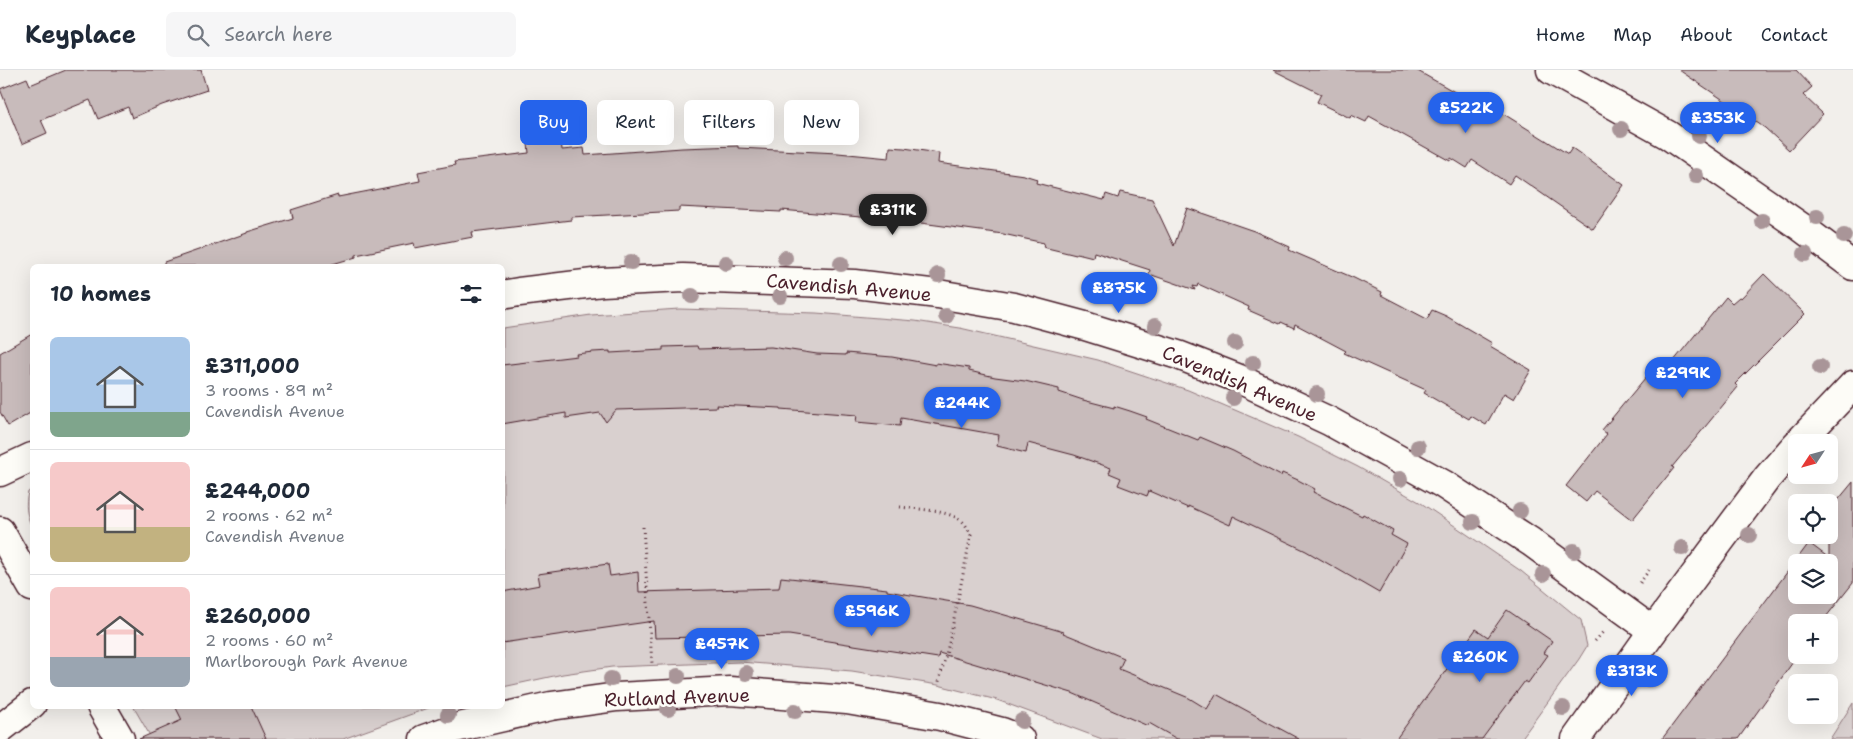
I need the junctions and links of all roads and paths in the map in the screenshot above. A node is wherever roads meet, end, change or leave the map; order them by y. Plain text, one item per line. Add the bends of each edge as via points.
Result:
1 (1551, 70) edge
2 (1853, 266) edge
3 (505, 294) edge
4 (1853, 384) edge
5 (1806, 434) edge
6 (1788, 454) edge
7 (30, 458) edge
8 (0, 472) edge
9 (900, 507) dead end
10 (643, 527) dead end
11 (0, 531) edge
12 (30, 584) edge
13 (1652, 631) junction
14 (654, 695) junction
15 (30, 706) edge
16 (103, 709) edge
17 (927, 714) junction
18 (0, 729) edge
19 (120, 739) edge
20 (424, 739) edge
21 (1020, 739) edge
22 (1576, 739) edge

1 - 2 street via 1668,135
3 - 13 street, Cavendish Avenue via 602,282 683,278 855,284 1014,307 1085,326 1187,358 1330,421 1443,484 1531,542
4 - 5 street
6 - 13 street
7 - 8 street
9 - 17 path via 960,518 971,535 949,644
10 - 14 path
11 - 12 street
13 - 22 street
14 - 17 street, Rutland Avenue via 730,691 847,700
14 - 20 street, Rutland Avenue via 551,706 455,728
15 - 18 street
16 - 19 street
17 - 21 street, Rutland Avenue

